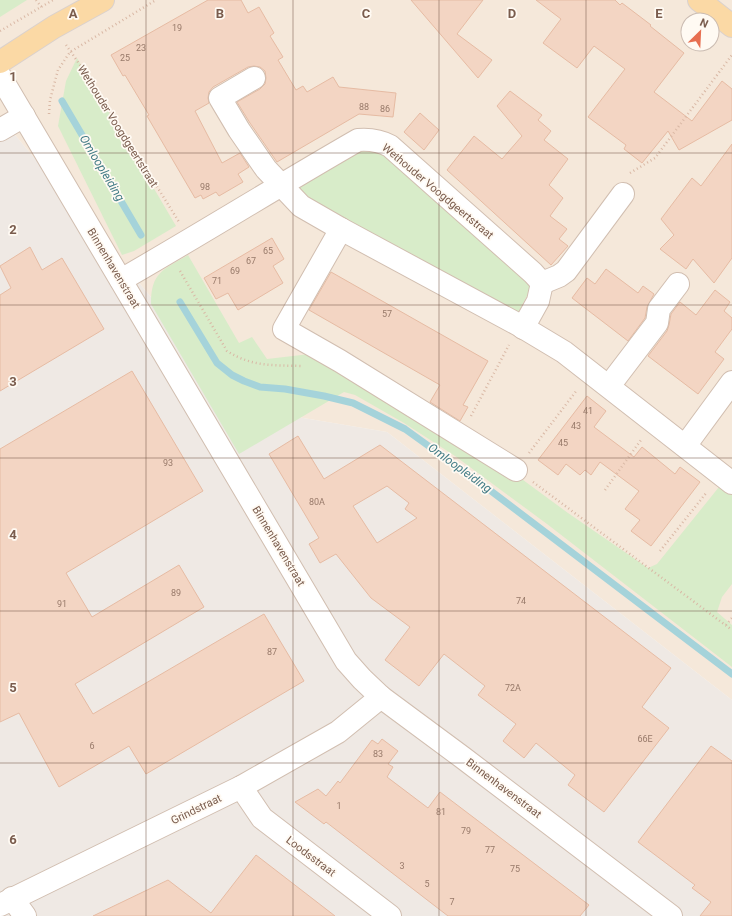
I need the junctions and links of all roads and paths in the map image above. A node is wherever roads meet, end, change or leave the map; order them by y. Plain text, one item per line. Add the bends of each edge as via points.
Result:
1 (36, 0) edge
2 (53, 0) edge
3 (104, 0) edge
4 (156, 0) edge
5 (699, 0) edge
6 (41, 6) junction
7 (732, 26) edge
8 (0, 31) edge
9 (732, 55) edge
10 (0, 62) edge
11 (0, 76) edge
12 (254, 78) dead end
13 (24, 116) junction
14 (0, 130) edge
15 (281, 184) junction
16 (623, 194) joint
17 (341, 229) junction
18 (190, 240) junction
19 (169, 253) junction
20 (121, 280) junction
21 (542, 283) junction
22 (678, 284) dead end
23 (521, 326) junction
24 (306, 366) dead end
25 (590, 372) junction
26 (732, 382) edge
27 (609, 386) junction
28 (655, 422) junction
29 (460, 436) junction
30 (685, 446) junction
31 (516, 470) junction
32 (726, 479) edge
33 (605, 490) dead end
34 (660, 551) dead end
35 (732, 618) edge
36 (726, 625) junction
37 (732, 630) edge
38 (381, 697) junction
39 (241, 788) junction
40 (6, 902) edge
41 (25, 916) edge
42 (390, 916) edge
43 (671, 916) edge

1 - 6 path
2 - 6 path
3 - 10 main road
4 - 18 path, Wethouder Voogdgeertstraat via 70,52 92,82
5 - 7 main road
6 - 8 path
9 - 16 path via 655,158 623,177
11 - 13 street, Binnenhavenstraat
12 - 15 street via 220,98 266,169
13 - 14 street
13 - 20 street, Binnenhavenstraat
15 - 17 street via 301,206
15 - 18 street, Wethouder Voogdgeertstraat
15 - 21 street, Wethouder Voogdgeertstraat via 358,140 380,141 390,146
16 - 21 street via 566,271
17 - 23 street
17 - 29 street via 284,329
18 - 19 street, Wethouder Voogdgeertstraat
19 - 20 street, Wethouder Voogdgeertstraat
19 - 24 path via 227,351 236,358 248,362
20 - 38 street, Binnenhavenstraat via 346,661
21 - 23 street via 538,301
22 - 27 street via 659,309 657,323
23 - 25 street via 564,352
23 - 29 path
25 - 27 street
25 - 31 path
26 - 30 street
27 - 28 street
28 - 30 street
28 - 33 path
29 - 31 street
30 - 32 street
31 - 36 path
32 - 34 path
35 - 36 path
36 - 37 path
38 - 39 street, Grindstraat via 338,732
38 - 43 street, Binnenhavenstraat
39 - 40 street, Grindstraat
39 - 42 street, Loodsstraat via 262,818
40 - 41 street

